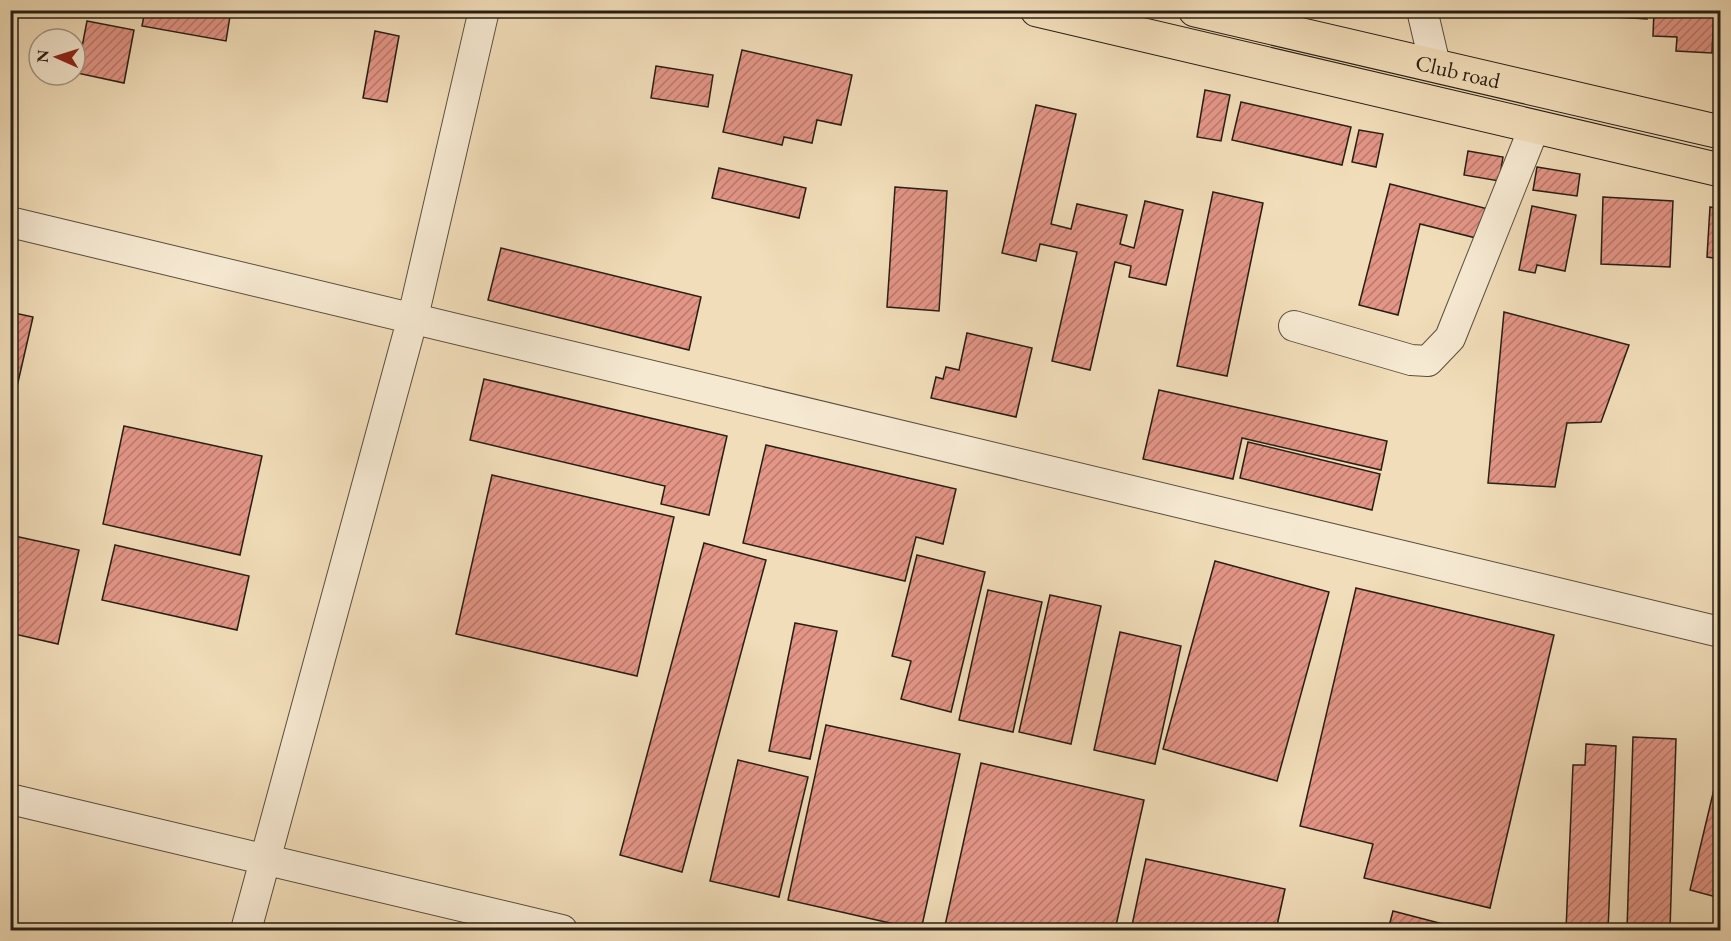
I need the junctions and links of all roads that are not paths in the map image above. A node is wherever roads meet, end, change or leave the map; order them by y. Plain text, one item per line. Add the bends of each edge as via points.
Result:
1 (484, 10) edge
2 (1037, 10) edge
3 (1195, 10) edge
4 (1422, 10) edge
5 (1435, 66) junction
6 (1533, 128) junction
7 (1720, 132) edge
8 (1720, 171) edge
9 (10, 222) edge
10 (413, 317) junction
11 (1294, 326) dead end
12 (1720, 632) edge
13 (10, 799) edge
14 (264, 860) junction
15 (246, 930) edge
16 (562, 930) edge

1 - 10 street
2 - 6 main road
3 - 5 main road, Club road
4 - 5 street
5 - 7 main road, Club road
6 - 8 main road
6 - 11 street via 1450,338 1428,361 1411,360
9 - 10 street
10 - 12 street
10 - 14 street
13 - 14 street
14 - 15 street
14 - 16 street

